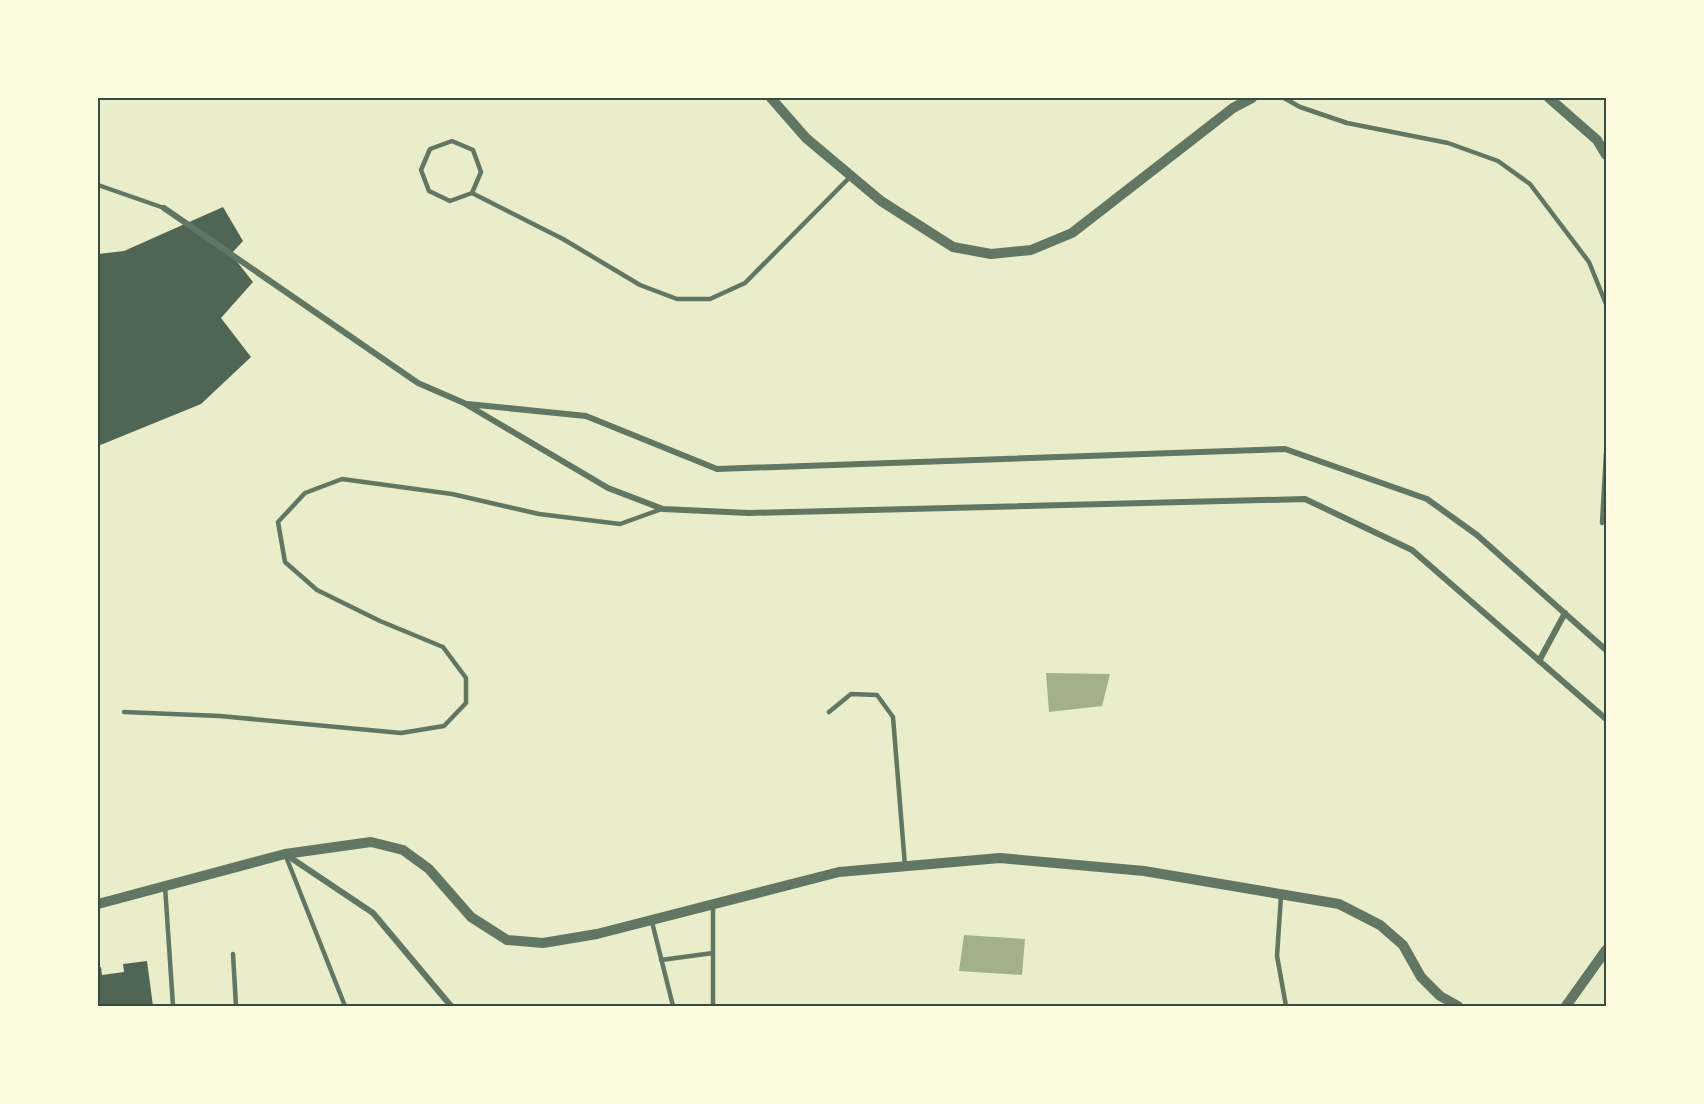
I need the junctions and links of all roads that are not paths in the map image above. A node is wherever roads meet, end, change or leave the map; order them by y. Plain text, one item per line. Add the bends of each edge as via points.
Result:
1 (771, 98) edge
2 (1252, 98) edge
3 (1284, 98) edge
4 (1549, 98) edge
5 (1602, 140) edge
6 (1606, 155) edge
7 (850, 177) junction
8 (98, 186) edge
9 (472, 193) junction
10 (164, 208) joint
11 (1606, 304) edge
12 (464, 404) junction
13 (1606, 453) edge
14 (663, 509) junction
15 (1602, 523) dead end
16 (1565, 613) junction
17 (1606, 650) edge
18 (1539, 661) junction
19 (124, 712) dead end
20 (829, 712) dead end
21 (1606, 719) edge
22 (285, 854) junction
23 (905, 866) junction
24 (165, 886) junction
25 (1281, 895) junction
26 (713, 903) junction
27 (98, 904) edge
28 (651, 919) junction
29 (1606, 950) edge
30 (713, 953) junction
31 (233, 954) dead end
32 (661, 960) junction
33 (173, 1006) edge
34 (236, 1006) edge
35 (345, 1006) edge
36 (451, 1006) edge
37 (673, 1006) edge
38 (713, 1006) edge
39 (1286, 1006) edge
40 (1458, 1006) edge
41 (1566, 1006) edge

1 - 7 street via 806,138
2 - 7 street via 1233,108 1072,233 1031,250 991,254 953,247
3 - 11 lane via 1347,123 1448,143 1498,161 1537,192 1589,262
4 - 5 street
5 - 6 street
7 - 9 lane via 745,283 710,299 677,299 640,285 563,239
8 - 10 lane
9 - 9 lane via 481,172 473,150 452,141 430,149 421,170 429,191 450,201
10 - 12 street via 418,383
12 - 14 street via 608,489
12 - 16 street via 586,416 717,469 1285,449 1427,499 1477,535
13 - 15 lane
14 - 18 street via 749,513 1305,499 1412,550
14 - 19 lane via 620,524 539,514 453,494 342,479 305,493 278,522 285,562 317,590 443,647 466,678 466,703 444,726 401,733 220,716
16 - 17 street
16 - 18 street
18 - 21 street
20 - 23 lane via 851,694 877,696 893,717
22 - 24 street
22 - 28 street via 370,842 403,850 429,869 471,917 507,939 543,943
22 - 35 lane
22 - 36 street via 373,913
23 - 25 street via 1000,858 1144,872
23 - 26 street via 839,872
24 - 27 street
24 - 33 lane
25 - 39 lane via 1277,956
25 - 40 street via 1339,904 1380,925 1403,945 1420,977
26 - 28 street
26 - 30 lane
28 - 32 lane
29 - 41 street
30 - 32 lane
30 - 38 lane
31 - 34 lane
32 - 37 lane

